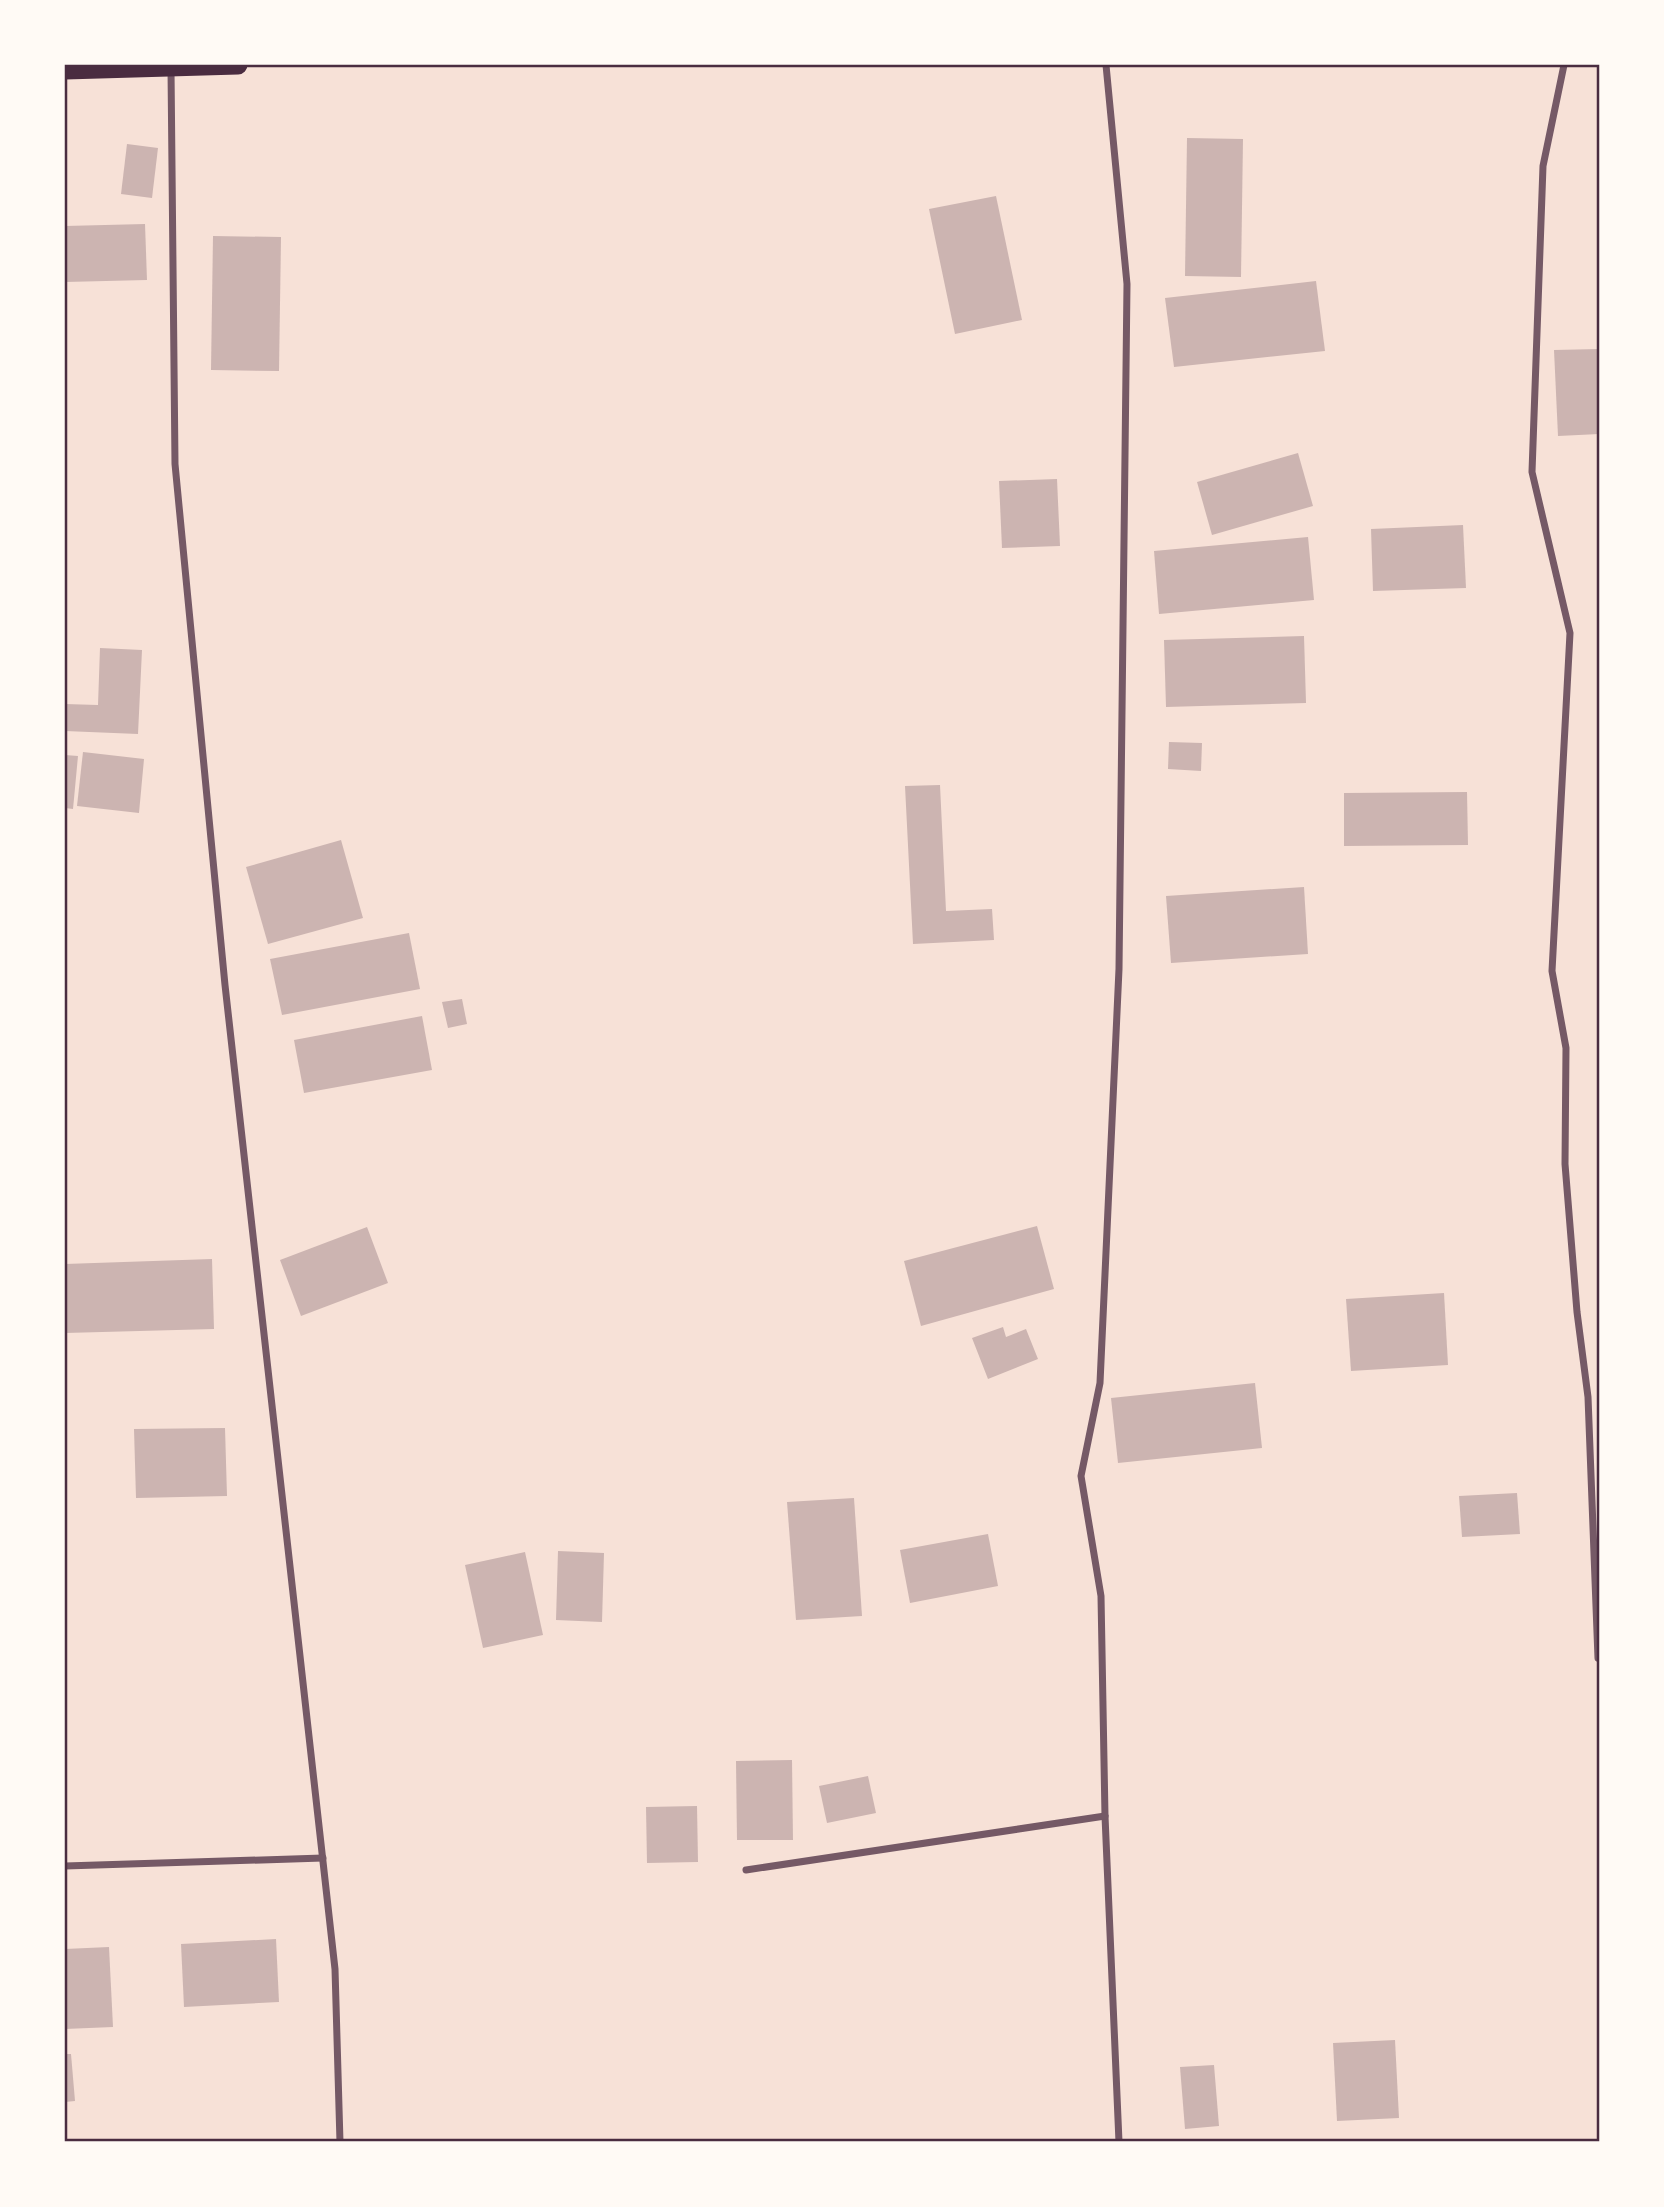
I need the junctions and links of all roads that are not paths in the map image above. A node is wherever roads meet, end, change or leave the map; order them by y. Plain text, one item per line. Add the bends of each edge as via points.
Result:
1 (238, 65) edge
2 (1107, 65) edge
3 (1564, 65) edge
4 (171, 68) junction
5 (65, 70) edge
6 (1598, 1658) edge
7 (1105, 1816) junction
8 (323, 1858) junction
9 (65, 1866) edge
10 (746, 1870) dead end
11 (340, 2142) edge
12 (1119, 2142) edge

1 - 4 highway
2 - 7 street via 1127,284 1119,969 1100,1383 1082,1476 1101,1596
3 - 6 street via 1543,166 1532,472 1570,633 1552,971 1566,1048 1565,1164 1588,1397
4 - 5 highway
4 - 8 street via 175,464 225,985
7 - 10 street
7 - 12 street
8 - 9 street
8 - 11 street via 335,1969

